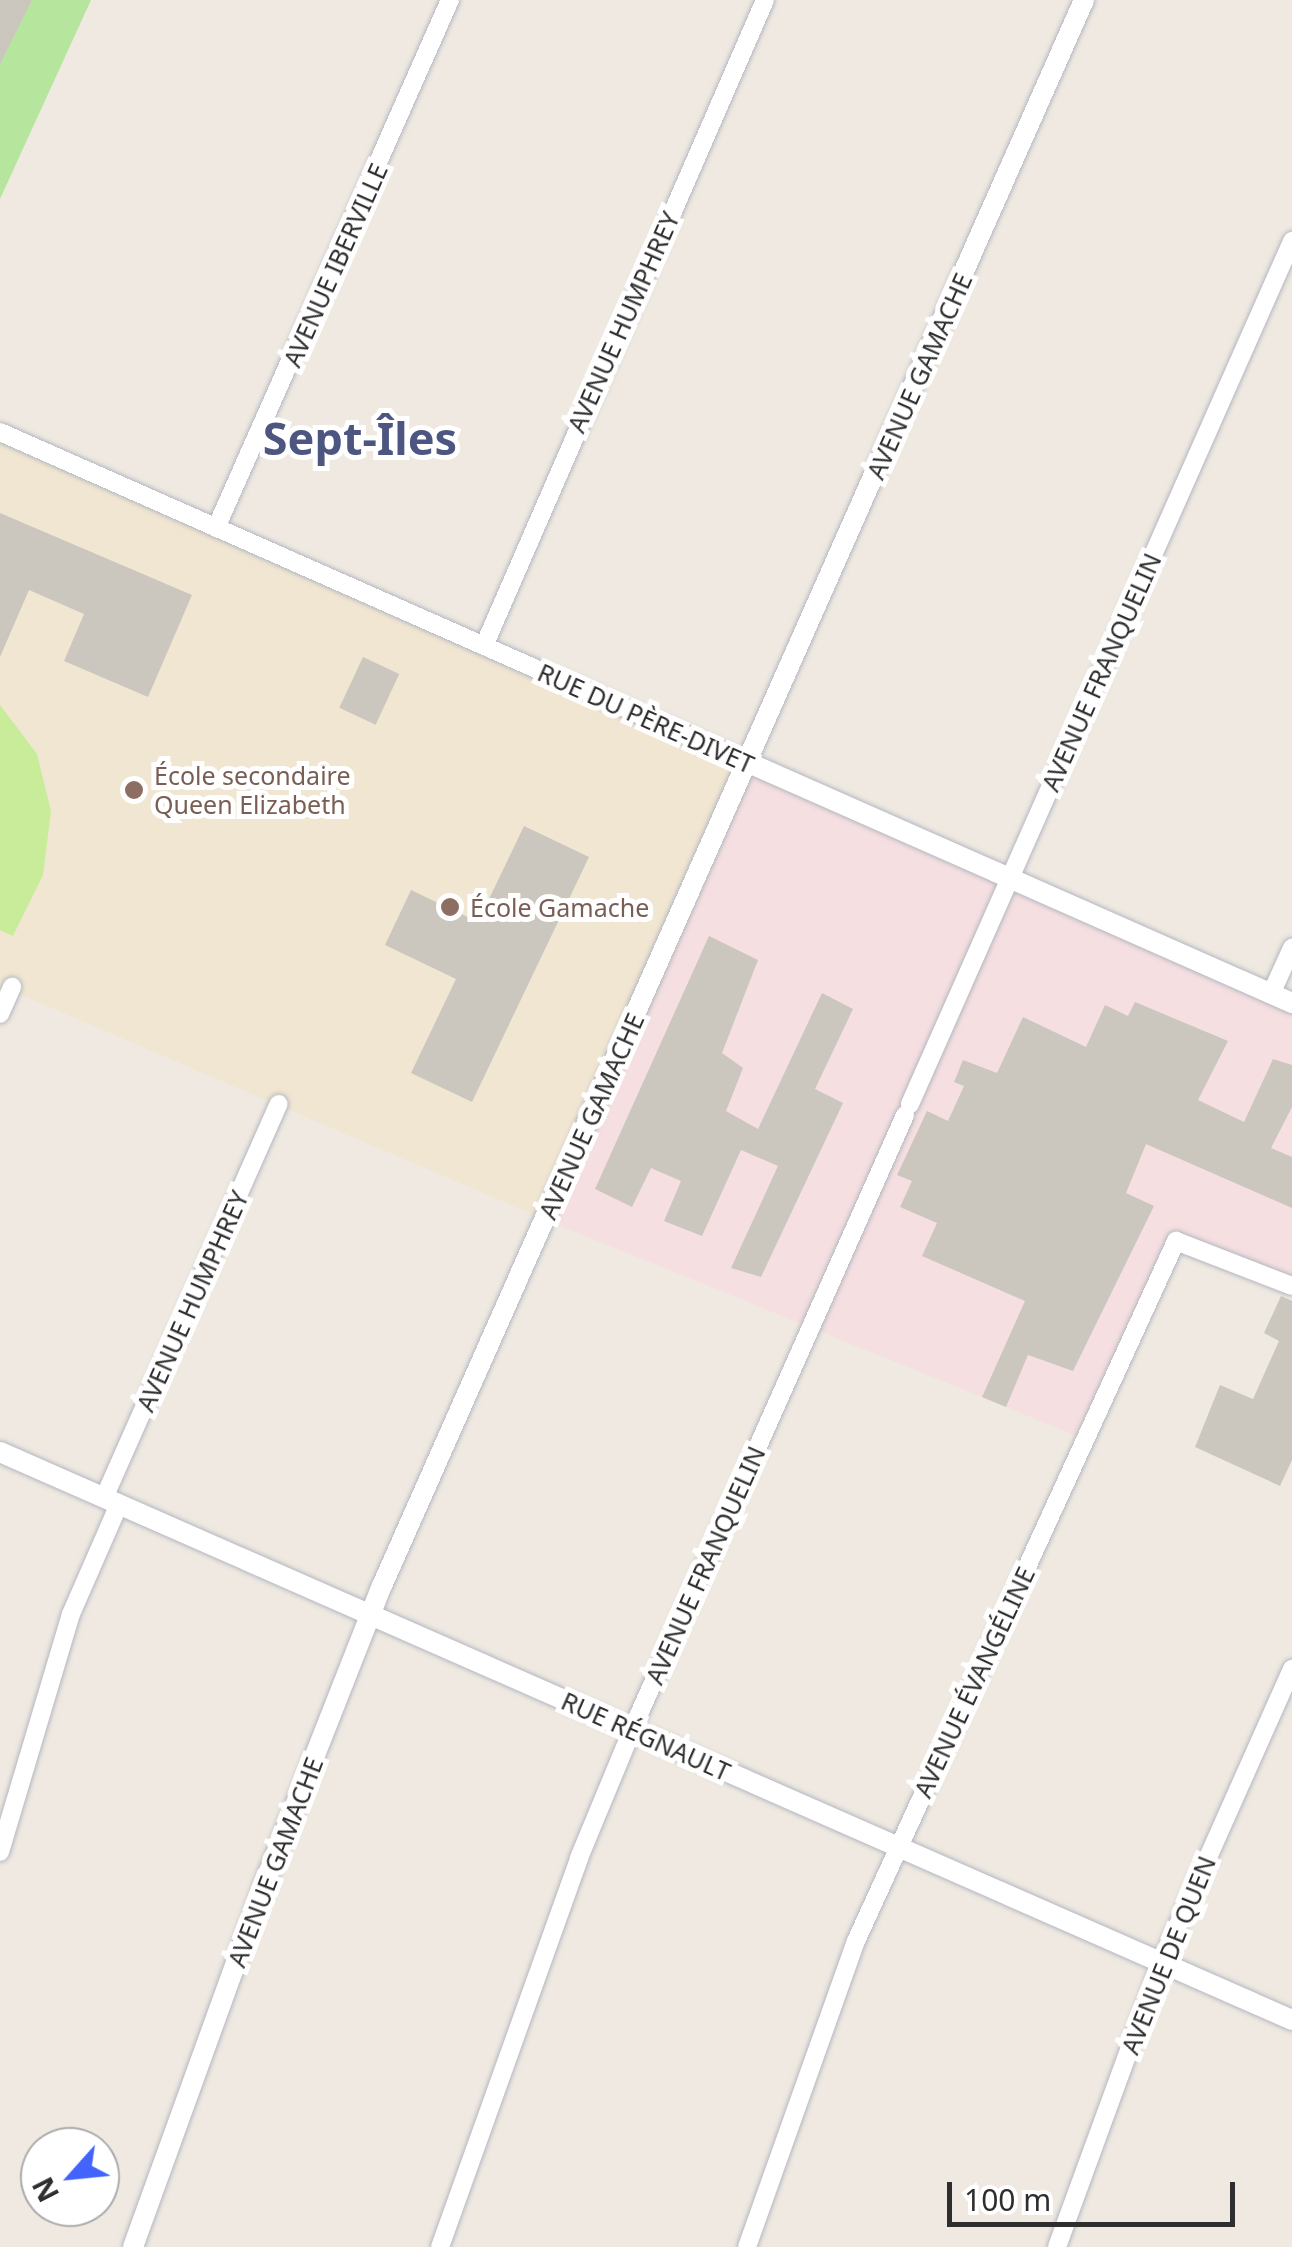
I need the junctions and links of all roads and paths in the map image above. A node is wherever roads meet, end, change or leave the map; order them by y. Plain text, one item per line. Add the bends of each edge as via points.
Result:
1 (450, 0) edge
2 (766, 0) edge
3 (1084, 0) edge
4 (1292, 241) edge
5 (0, 432) edge
6 (216, 528) junction
7 (484, 646) junction
8 (749, 763) junction
9 (1010, 878) junction
10 (1292, 948) edge
11 (12, 988) dead end
12 (1270, 994) junction
13 (1292, 1004) edge
14 (0, 1014) edge
15 (279, 1104) dead end
16 (1292, 1286) edge
17 (0, 1452) edge
18 (112, 1501) junction
19 (370, 1615) junction
20 (1292, 1669) edge
21 (632, 1730) junction
22 (898, 1847) junction
23 (0, 1852) edge
24 (1162, 1963) junction
25 (1292, 2020) edge
26 (133, 2247) edge
27 (440, 2247) edge
28 (746, 2247) edge
29 (1057, 2247) edge

1 - 6 street, AVENUE IBERVILLE
2 - 7 street, AVENUE HUMPHREY
3 - 8 street, AVENUE GAMACHE
4 - 9 street, AVENUE FRANQUELIN
5 - 6 street, RUE DU PÈRE-DIVET
6 - 7 street, RUE DU PÈRE-DIVET
7 - 8 street, RUE DU PÈRE-DIVET
8 - 9 street, RUE DU PÈRE-DIVET
8 - 19 street, AVENUE GAMACHE
9 - 12 street, RUE DU PÈRE-DIVET
9 - 21 street, AVENUE FRANQUELIN
10 - 12 street
11 - 14 street
12 - 13 street, RUE DU PÈRE-DIVET
15 - 18 street, AVENUE HUMPHREY
16 - 22 street, AVENUE ÉVANGÉLINE via 1176,1241
17 - 18 street, RUE RÉGNAULT
18 - 19 street, RUE RÉGNAULT
18 - 23 street, AVENUE HUMPHREY
19 - 21 street, RUE RÉGNAULT
19 - 26 street, AVENUE GAMACHE
20 - 24 street, AVENUE DE QUEN
21 - 22 street, RUE RÉGNAULT
21 - 27 street, AVENUE FRANQUELIN via 579,1858
22 - 24 street, RUE RÉGNAULT
22 - 28 street, AVENUE ÉVANGÉLINE via 856,1941
24 - 25 street, RUE RÉGNAULT
24 - 29 street, AVENUE DE QUEN

